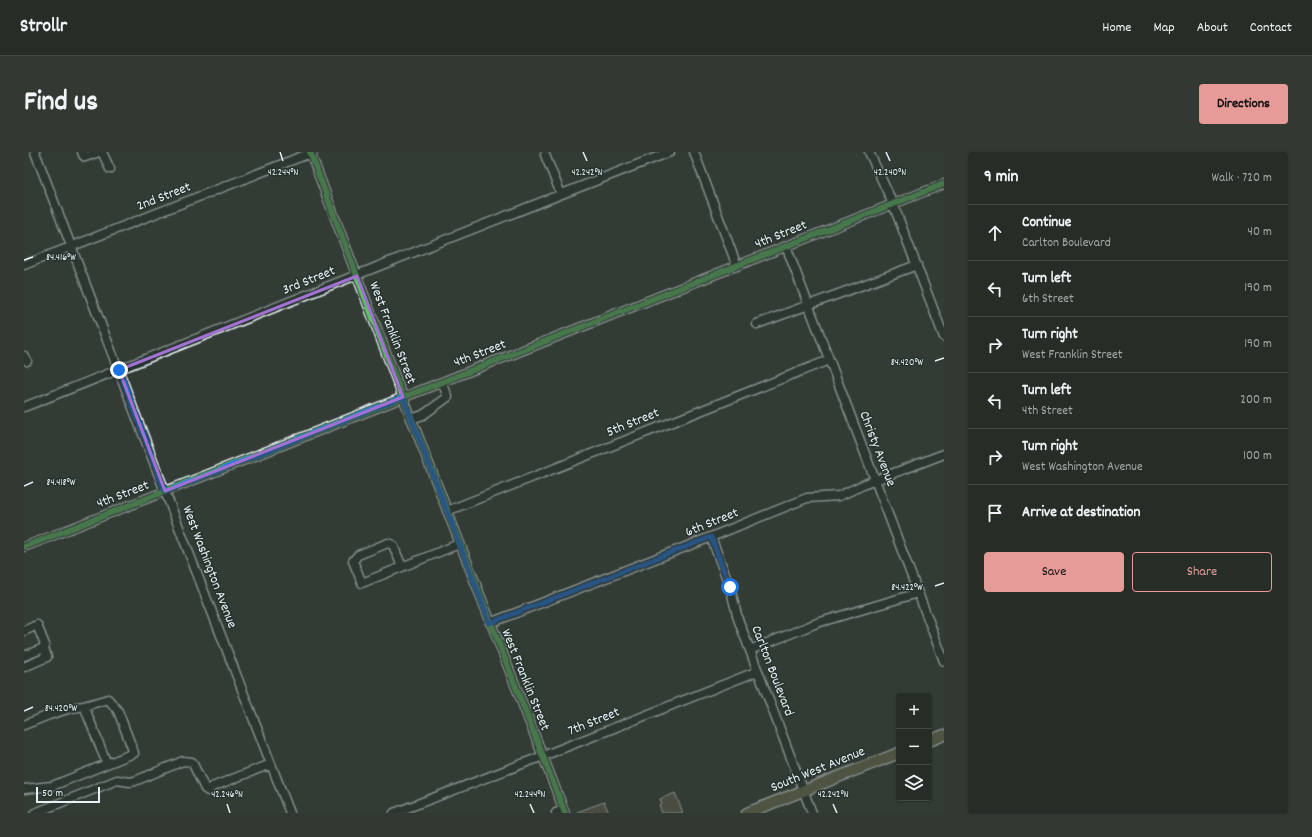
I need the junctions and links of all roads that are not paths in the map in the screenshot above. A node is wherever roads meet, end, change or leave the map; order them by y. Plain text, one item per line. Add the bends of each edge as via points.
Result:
1 (35, 152) edge
2 (82, 152) edge
3 (99, 152) edge
4 (102, 152) edge
5 (311, 152) edge
6 (670, 152) edge
7 (694, 152) edge
8 (869, 152) edge
9 (545, 155) dead end
10 (110, 170) dead end
11 (944, 184) edge
12 (561, 194) junction
13 (893, 204) junction
14 (786, 246) junction
15 (71, 247) junction
16 (24, 265) edge
17 (917, 265) junction
18 (737, 266) junction
19 (357, 276) junction
20 (809, 306) junction
21 (757, 324) dead end
22 (944, 337) edge
23 (828, 360) junction
24 (119, 370) junction
25 (442, 382) junction
26 (403, 397) junction
27 (24, 407) edge
28 (411, 419) junction
29 (944, 454) edge
30 (875, 481) junction
31 (165, 492) junction
32 (447, 511) junction
33 (711, 537) junction
34 (459, 544) junction
35 (24, 547) edge
36 (402, 567) junction
37 (918, 593) junction
38 (490, 623) junction
39 (24, 631) edge
40 (44, 648) junction
41 (750, 650) junction
42 (24, 656) edge
43 (944, 661) edge
44 (24, 667) edge
45 (758, 671) junction
46 (84, 706) junction
47 (24, 725) edge
48 (944, 735) edge
49 (932, 740) edge
50 (896, 754) edge
51 (543, 756) junction
52 (107, 764) junction
53 (270, 764) junction
54 (24, 788) edge
55 (804, 790) junction
56 (565, 812) edge
57 (35, 813) edge
58 (290, 813) edge
59 (394, 813) edge
60 (556, 813) edge
61 (747, 813) edge
62 (812, 813) edge

1 - 15 street, West Washington Avenue
2 - 3 street via 85,157
4 - 10 street
5 - 15 street, 2nd Street
5 - 19 street, West Franklin Street
6 - 12 street, 3rd Street
7 - 18 street
8 - 13 street
9 - 12 street
11 - 13 street, 4th Street
12 - 19 street, 3rd Street
13 - 14 street, 4th Street
13 - 17 street
14 - 18 street, 4th Street
14 - 20 street, Christy Avenue
15 - 16 street, 2nd Street
15 - 24 street, West Washington Avenue
17 - 20 street
17 - 22 street
18 - 25 street, 4th Street
19 - 24 street, 3rd Street
19 - 26 street, West Franklin Street
20 - 21 street
20 - 23 street, Christy Avenue
23 - 30 street, Christy Avenue
23 - 32 street, 5th Street
24 - 27 street, 3rd Street
24 - 31 street, West Washington Avenue
25 - 26 street, 4th Street
25 - 28 street via 448,397
26 - 28 street, West Franklin Street
26 - 31 street, 4th Street
28 - 32 street, West Franklin Street
29 - 30 street, 6th Street
30 - 33 street, 6th Street via 839,496 807,498
30 - 37 street, Christy Avenue
31 - 35 street, 4th Street
31 - 53 street, West Washington Avenue
32 - 34 street, West Franklin Street
33 - 38 street, 6th Street
33 - 41 street, Carlton Boulevard
34 - 36 street
34 - 38 street, West Franklin Street
36 - 36 street via 362,583 353,561 358,555 388,542 393,545
37 - 41 street via 817,623
37 - 43 street, Christy Avenue
38 - 51 street, West Franklin Street
39 - 40 street via 37,626
40 - 42 street
40 - 44 street via 47,657
41 - 45 street, Carlton Boulevard
45 - 51 street, 7th Street
45 - 55 street, Carlton Boulevard
46 - 47 street via 71,708
46 - 52 street
46 - 52 street via 108,699 118,711 134,753
48 - 49 main road
50 - 55 main road, South West Avenue
51 - 56 street, West Franklin Street
51 - 59 street, 7th Street
52 - 54 street via 52,786
53 - 57 street via 212,787 208,791 192,762 183,761 135,781 117,780
53 - 58 street, West Washington Avenue
55 - 61 main road, South West Avenue
55 - 62 street, Carlton Boulevard
56 - 60 street

